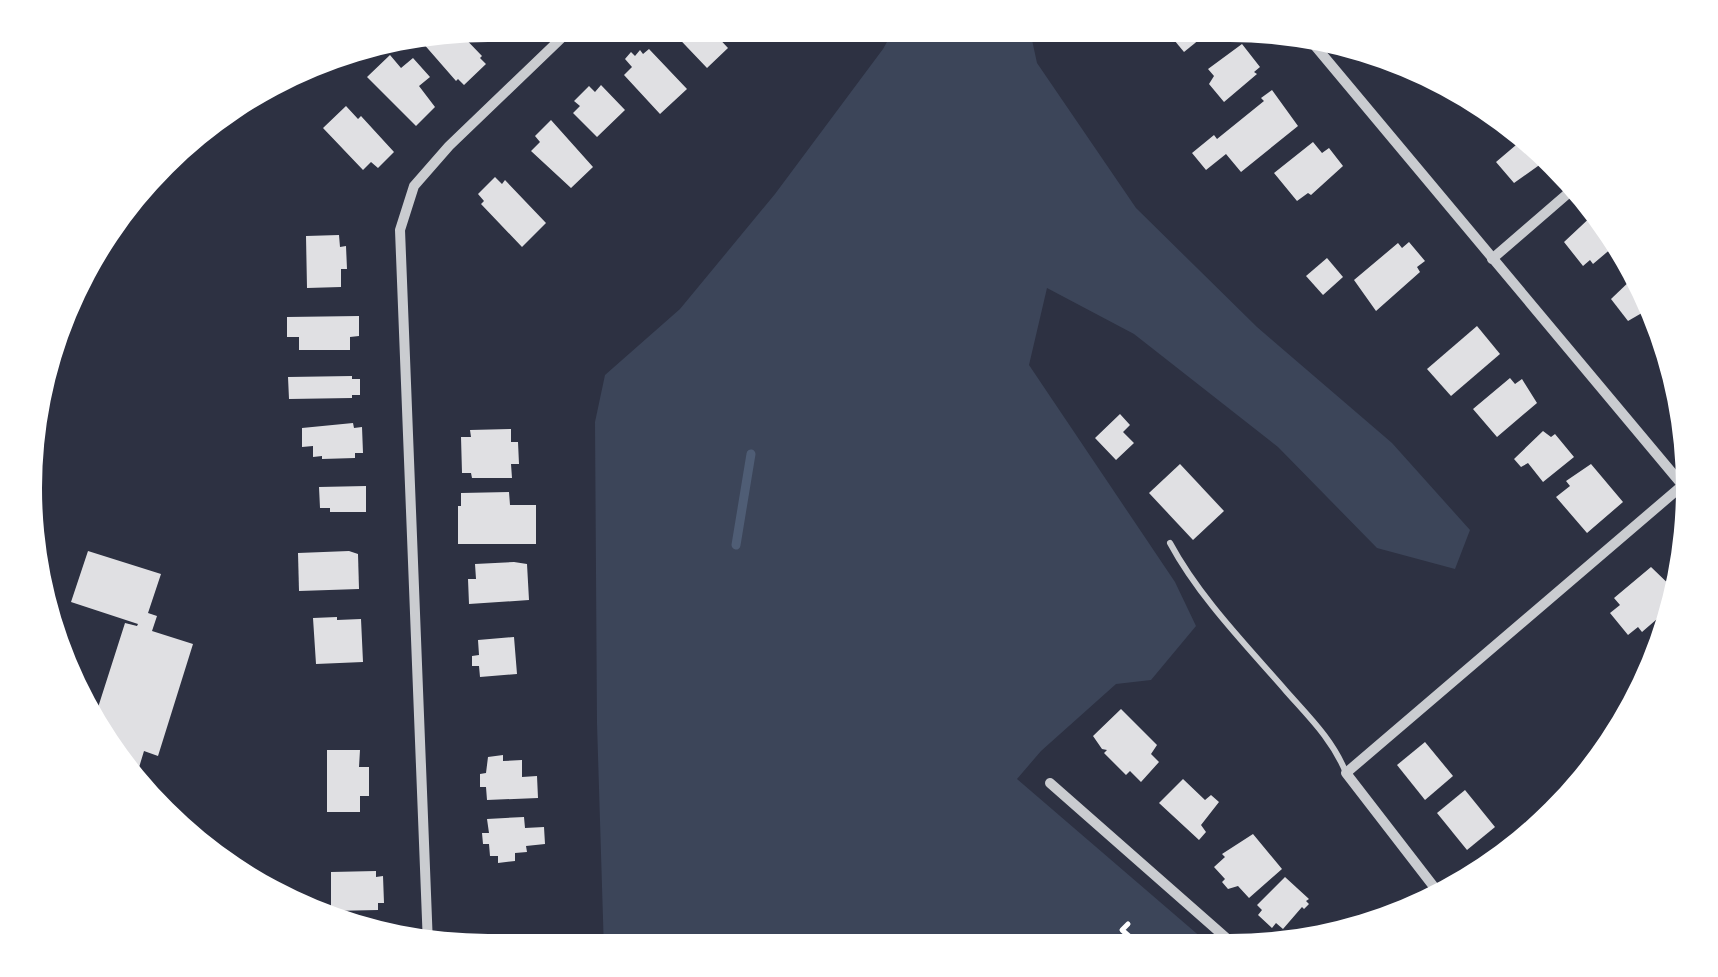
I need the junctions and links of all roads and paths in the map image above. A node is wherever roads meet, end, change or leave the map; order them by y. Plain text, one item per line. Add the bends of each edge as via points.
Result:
1 (558, 42) edge
2 (1320, 52) edge
3 (1566, 195) edge
4 (1492, 258) junction
5 (1676, 475) edge
6 (1676, 492) edge
7 (1170, 543) dead end
8 (1346, 772) junction
9 (1050, 783) dead end
10 (1433, 886) edge
11 (1128, 924) dead end
12 (427, 931) edge
13 (1127, 934) edge
14 (1222, 934) edge

1 - 12 street via 414,186 400,230
2 - 4 street
3 - 4 street
4 - 5 street
6 - 8 street
7 - 8 lane via 1337,749
8 - 10 street
9 - 14 street
11 - 13 path via 1122,930

